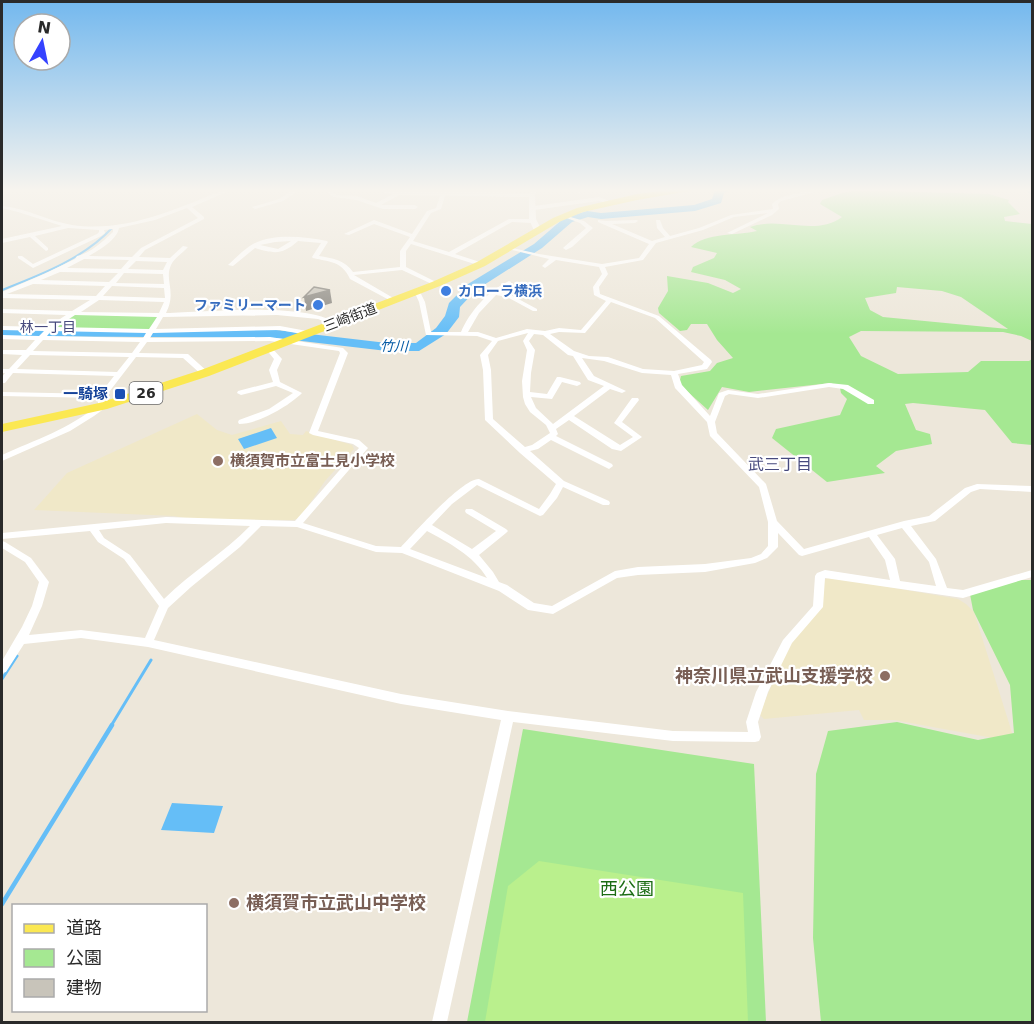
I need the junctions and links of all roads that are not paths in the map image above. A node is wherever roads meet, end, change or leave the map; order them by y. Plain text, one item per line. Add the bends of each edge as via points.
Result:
1 (9, 238) edge
2 (34, 238) edge
3 (93, 238) edge
4 (109, 238) edge
5 (164, 238) edge
6 (298, 238) junction
7 (479, 238) edge
8 (527, 238) edge
9 (576, 238) edge
10 (640, 238) edge
11 (669, 238) edge
12 (412, 239) joint
13 (2, 241) edge
14 (652, 243) junction
15 (255, 246) junction
16 (185, 247) dead end
17 (510, 248) junction
18 (566, 248) dead end
19 (46, 249) dead end
20 (450, 254) junction
21 (20, 257) dead end
22 (79, 257) junction
23 (555, 258) junction
24 (133, 259) junction
25 (171, 260) junction
26 (481, 264) junction
27 (231, 265) dead end
28 (545, 266) dead end
29 (602, 266) junction
30 (403, 268) junction
31 (57, 270) junction
32 (122, 271) junction
33 (165, 272) junction
34 (351, 274) junction
35 (31, 282) junction
36 (508, 283) dead end
37 (111, 284) junction
38 (436, 284) junction
39 (165, 286) junction
40 (417, 291) junction
41 (496, 292) junction
42 (2, 295) edge
43 (98, 298) junction
44 (168, 300) junction
45 (393, 300) junction
46 (610, 300) junction
47 (303, 307) edge
48 (535, 310) dead end
49 (2, 311) edge
50 (74, 313) junction
51 (254, 313) junction
52 (297, 314) junction
53 (160, 315) junction
54 (333, 323) junction
55 (2, 328) edge
56 (49, 329) junction
57 (245, 329) junction
58 (150, 331) junction
59 (532, 332) junction
60 (464, 333) junction
61 (545, 333) junction
62 (305, 334) junction
63 (2, 336) edge
64 (40, 338) junction
65 (143, 340) junction
66 (496, 340) junction
67 (286, 341) junction
68 (269, 348) junction
69 (2, 352) edge
70 (26, 353) junction
71 (132, 355) junction
72 (576, 355) junction
73 (2, 370) edge
74 (11, 371) junction
75 (205, 373) junction
76 (118, 374) junction
77 (674, 374) junction
78 (2, 381) edge
79 (277, 382) junction
80 (577, 384) dead end
81 (609, 386) junction
82 (622, 391) dead end
83 (241, 393) dead end
84 (2, 394) edge
85 (528, 394) junction
86 (635, 400) dead end
87 (102, 401) junction
88 (871, 402) dead end
89 (569, 416) junction
90 (242, 422) dead end
91 (711, 422) junction
92 (2, 428) edge
93 (552, 432) junction
94 (523, 451) junction
95 (2, 458) edge
96 (609, 466) dead end
97 (561, 483) junction
98 (1032, 489) edge
99 (606, 503) dead end
100 (469, 511) dead end
101 (259, 522) junction
102 (773, 522) junction
103 (297, 524) junction
104 (904, 524) junction
105 (426, 526) junction
106 (93, 528) junction
107 (871, 533) junction
108 (2, 536) edge
109 (2, 544) edge
110 (403, 550) junction
111 (473, 554) junction
112 (1032, 574) edge
113 (896, 584) junction
114 (495, 585) junction
115 (943, 591) junction
116 (164, 606) junction
117 (23, 640) junction
118 (148, 643) junction
119 (2, 669) edge
120 (508, 716) junction
121 (439, 1023) edge

1 - 13 street
2 - 19 street
3 - 21 street via 33,266
4 - 22 street
5 - 24 street
6 - 15 street
6 - 15 street via 282,252
6 - 34 street via 325,242 315,257 345,265
7 - 20 street
8 - 17 main road, 三崎街道 / 26
9 - 18 street
10 - 14 street
11 - 14 street
12 - 20 street
12 - 30 street via 403,251
14 - 29 street via 640,259
15 - 27 street
16 - 25 street
17 - 23 street
17 - 26 main road, 三崎街道 / 26
20 - 26 street
22 - 24 street
22 - 31 street
23 - 28 street
23 - 29 street
24 - 25 street
24 - 32 street
25 - 33 street
26 - 38 main road, 三崎街道 / 26
29 - 46 street via 605,274 596,287 597,295
30 - 34 street
30 - 38 street
31 - 32 street
31 - 35 street
32 - 33 street
32 - 37 street
33 - 39 street
34 - 45 street
35 - 37 street
35 - 42 street
36 - 41 street
37 - 39 street
37 - 43 street
38 - 40 main road, 三崎街道 / 26
39 - 44 street
40 - 45 main road, 三崎街道 / 26
40 - 60 street via 426,306 428,334
41 - 48 street
41 - 60 street via 468,322
42 - 43 street
43 - 44 street
43 - 50 street
44 - 53 street
45 - 54 main road, 三崎街道 / 26
46 - 61 street via 583,332
46 - 77 street via 657,317 708,362 704,367
47 - 52 street
49 - 50 street
50 - 53 street
50 - 56 street
51 - 52 street
51 - 53 street
51 - 57 street
52 - 54 street via 320,316
53 - 58 street
54 - 62 main road, 三崎街道 / 26
55 - 56 street
56 - 58 street
56 - 64 street
57 - 58 street
57 - 62 street via 280,328
58 - 65 street
59 - 61 street
59 - 66 street
59 - 85 street via 526,341 531,350 526,374
60 - 66 street via 483,334
61 - 72 street
62 - 67 main road, 三崎街道 / 26
63 - 64 street
64 - 65 street
64 - 70 street
65 - 67 street
65 - 71 street
66 - 94 street via 484,355 489,420
67 - 68 main road, 三崎街道 / 26
67 - 103 street via 341,349 344,353 313,433 356,442 364,448
68 - 75 main road, 三崎街道 / 26
68 - 79 street via 278,359 273,370
69 - 70 street
70 - 71 street
70 - 74 street
71 - 75 street via 185,356
71 - 76 street
72 - 77 street
72 - 81 street via 588,376
73 - 74 street
74 - 76 street
74 - 78 street
75 - 87 main road, 三崎街道 / 26
76 - 87 street
77 - 91 street via 678,386
79 - 83 street
79 - 90 street via 298,393 259,417
80 - 85 street via 560,379 549,397
81 - 82 street
81 - 89 street
84 - 87 street
85 - 93 street via 532,409
86 - 89 street via 618,423 638,436 621,448
87 - 92 main road, 三崎街道 / 26
87 - 95 street via 90,417
88 - 91 street via 845,387 829,385 758,396 728,392 722,395
89 - 93 street
91 - 102 street via 713,434 763,486
93 - 94 street via 535,447
93 - 96 street
94 - 97 street
97 - 99 street
97 - 105 street via 540,513 476,481
98 - 104 street via 980,486 968,490 932,519
100 - 111 street via 502,531
101 - 103 street
101 - 106 street via 166,520
101 - 116 street via 243,541 181,587
102 - 107 street via 802,553
102 - 114 street via 773,547 752,561 615,575 553,610 532,607
103 - 110 street via 376,549
104 - 107 street
104 - 115 street via 933,561
105 - 110 street
105 - 111 street
106 - 108 street
106 - 116 street via 101,540 127,557
107 - 113 street via 890,559
109 - 117 street via 28,560 44,582
110 - 114 street
111 - 114 street
112 - 115 street via 963,594
113 - 115 street
113 - 120 street via 820,576 818,607 788,640 762,692 752,722 755,737 673,736
116 - 118 street
117 - 118 street via 81,634
117 - 119 street
118 - 120 street via 401,699
120 - 121 street

